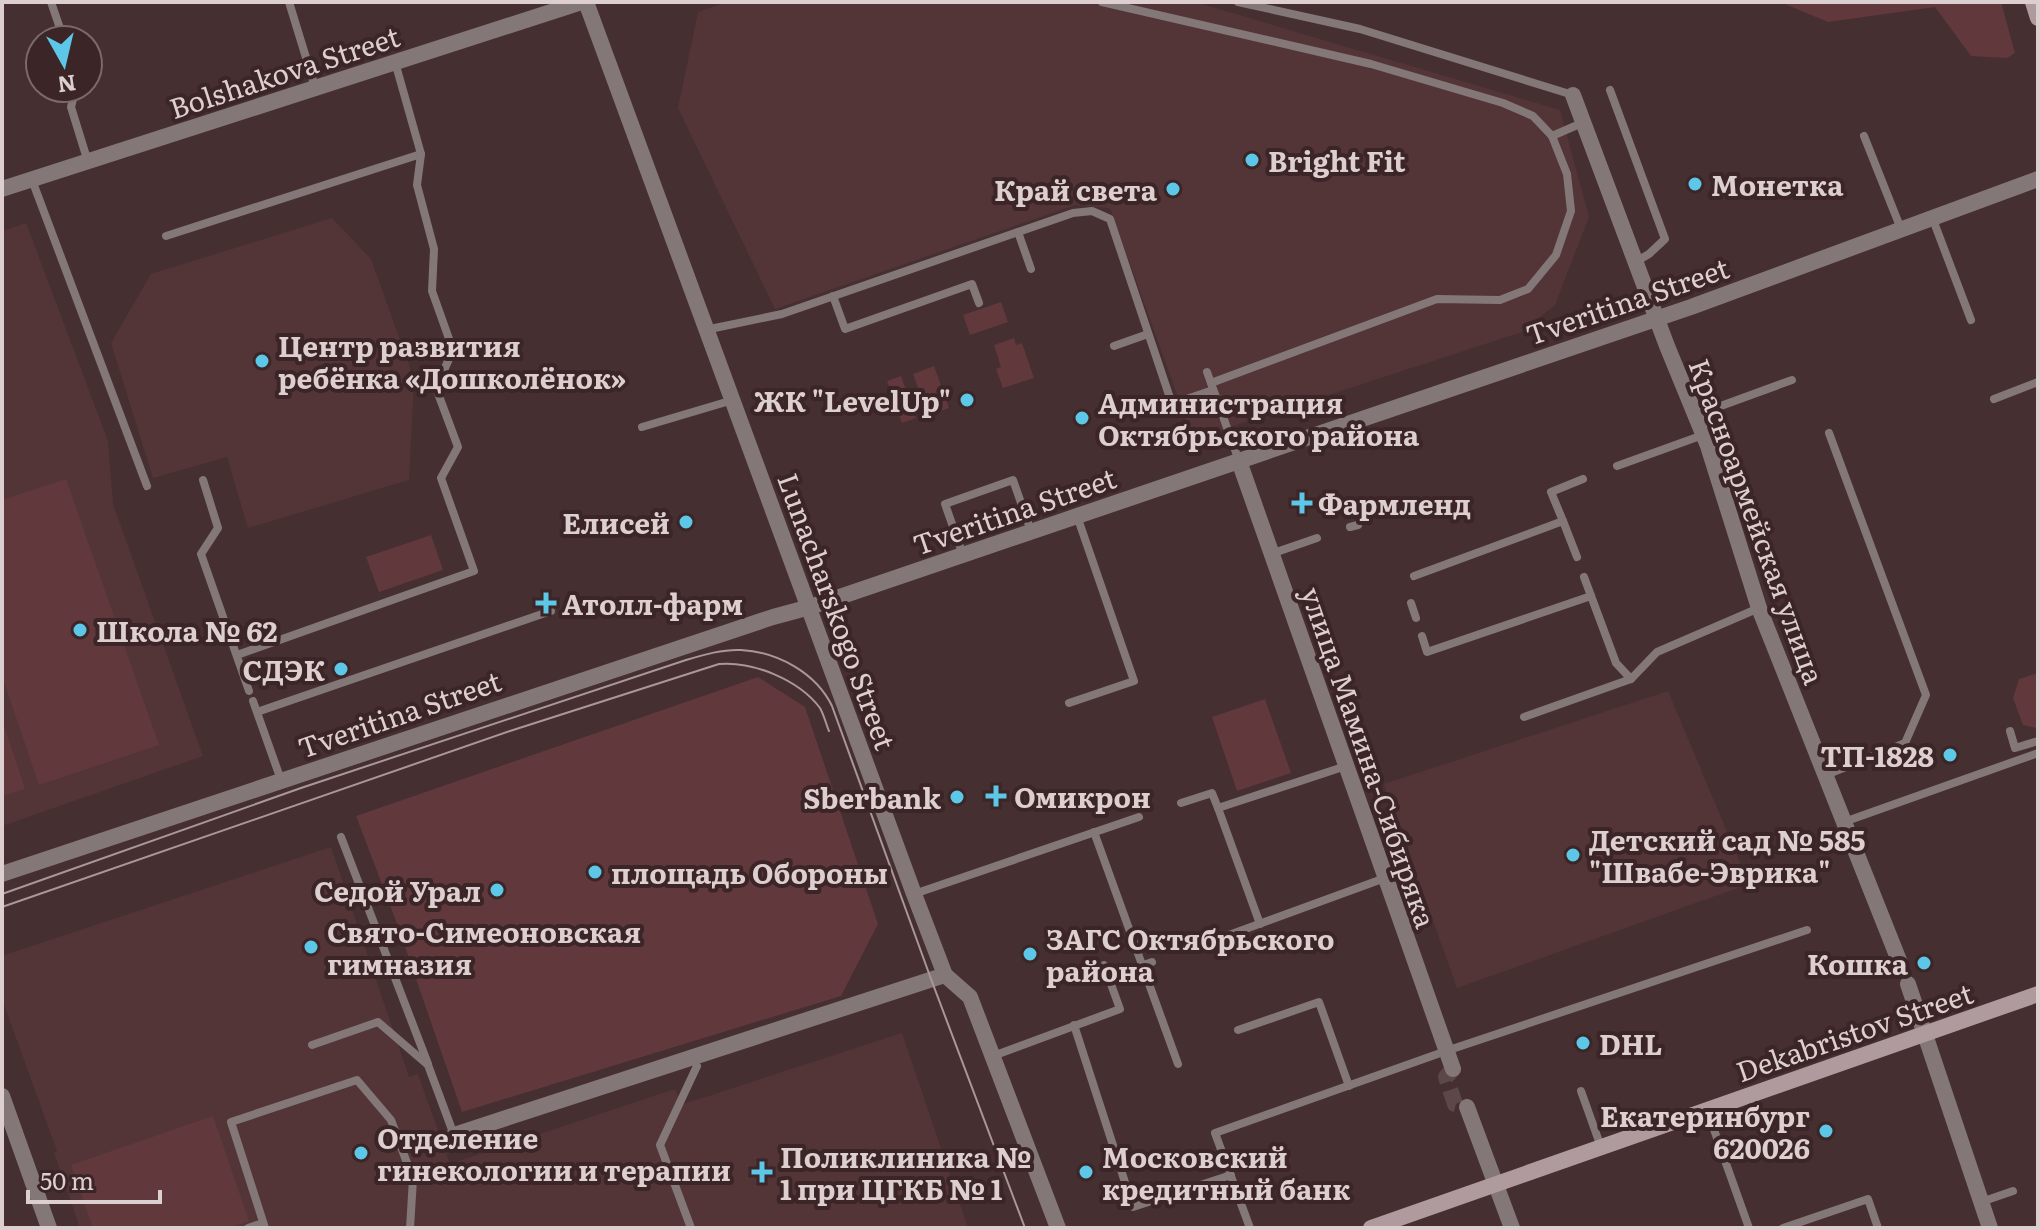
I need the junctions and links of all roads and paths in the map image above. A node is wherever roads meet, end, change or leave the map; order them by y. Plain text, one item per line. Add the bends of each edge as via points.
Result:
1 (51, 2) edge
2 (289, 2) edge
3 (584, 2) edge
4 (1102, 2) edge
5 (1238, 2) edge
6 (2033, 2) edge
7 (2038, 18) edge
8 (59, 24) edge
9 (395, 62) junction
10 (315, 87) junction
11 (1610, 90) dead end
12 (1573, 95) joint
13 (72, 104) edge
14 (1582, 123) junction
15 (1552, 136) junction
16 (1864, 136) dead end
17 (421, 154) junction
18 (88, 162) junction
19 (31, 179) junction
20 (2038, 179) edge
21 (2, 189) edge
22 (1932, 217) junction
23 (1901, 229) junction
24 (1018, 232) junction
25 (166, 236) dead end
26 (1637, 261) junction
27 (1031, 269) dead end
28 (833, 296) junction
29 (979, 303) dead end
30 (1657, 318) junction
31 (1971, 320) dead end
32 (705, 330) junction
33 (1148, 334) junction
34 (1114, 346) dead end
35 (1207, 372) dead end
36 (1792, 380) dead end
37 (2038, 382) edge
38 (1212, 386) junction
39 (1994, 399) dead end
40 (733, 400) junction
41 (1696, 415) junction
42 (642, 427) dead end
43 (1829, 433) dead end
44 (1704, 434) junction
45 (1239, 461) junction
46 (1617, 466) dead end
47 (1583, 479) dead end
48 (203, 480) dead end
49 (147, 486) dead end
50 (1077, 516) junction
51 (1563, 521) junction
52 (1031, 532) junction
53 (1317, 538) dead end
54 (1271, 554) junction
55 (963, 555) junction
56 (1577, 557) dead end
57 (1414, 576) dead end
58 (1584, 577) dead end
59 (1591, 596) junction
60 (1411, 603) dead end
61 (810, 607) junction
62 (1759, 608) junction
63 (551, 611) dead end
64 (1416, 618) dead end
65 (1422, 636) dead end
66 (237, 655) junction
67 (1631, 679) junction
68 (249, 691) dead end
69 (253, 701) dead end
70 (1069, 703) dead end
71 (257, 712) junction
72 (1524, 717) dead end
73 (2010, 731) dead end
74 (2038, 741) edge
75 (2038, 753) edge
76 (1346, 766) junction
77 (1825, 775) junction
78 (281, 780) junction
79 (1181, 803) dead end
80 (1218, 808) junction
81 (1139, 817) dead end
82 (1844, 822) junction
83 (1094, 832) junction
84 (341, 837) dead end
85 (2, 874) edge
86 (1385, 878) junction
87 (914, 894) junction
88 (1260, 924) junction
89 (1807, 930) dead end
90 (1196, 947) dead end
91 (1152, 962) dead end
92 (1900, 963) dead end
93 (1104, 965) dead end
94 (1142, 965) junction
95 (1129, 970) dead end
96 (945, 975) junction
97 (1908, 984) dead end
98 (2038, 994) edge
99 (1074, 1025) junction
100 (1238, 1030) dead end
101 (1924, 1033) junction
102 (312, 1045) dead end
103 (1446, 1051) junction
104 (992, 1057) junction
105 (1178, 1064) dead end
106 (428, 1065) junction
107 (697, 1066) dead end
108 (1453, 1069) tunnel mouth
109 (1349, 1086) junction
110 (1581, 1091) dead end
111 (2, 1096) edge
112 (1467, 1107) tunnel mouth
113 (1707, 1110) junction
114 (454, 1135) junction
115 (1601, 1147) junction
116 (403, 1150) junction
117 (1231, 1175) junction
118 (1496, 1184) junction
119 (2013, 1191) dead end
120 (1981, 1202) junction
121 (264, 1225) edge
122 (49, 1228) edge
123 (248, 1228) edge
124 (410, 1228) edge
125 (691, 1228) edge
126 (1058, 1228) edge
127 (1250, 1228) edge
128 (1371, 1228) edge
129 (1512, 1228) edge
130 (1749, 1228) edge
131 (1783, 1228) edge
132 (1878, 1228) edge
133 (1990, 1228) edge

1 - 8 lane
2 - 10 lane
3 - 9 street, Bolshakova Street
3 - 32 street, Lunacharskogo Street
4 - 15 lane via 1371,64 1533,116
5 - 12 lane via 1360,29
6 - 7 main road
9 - 10 street, Bolshakova Street
9 - 17 lane
10 - 18 street, Bolshakova Street
11 - 26 lane via 1665,239
12 - 14 street, Красноармейская улица
13 - 18 lane
14 - 15 lane
14 - 26 street, Красноармейская улица
15 - 38 lane via 1567,174 1571,211 1556,255 1528,289 1500,300 1437,299
16 - 23 lane
17 - 25 lane
17 - 66 lane via 417,185 434,249 432,291 453,350 436,388 458,447 441,478 474,571
18 - 19 street, Bolshakova Street
19 - 21 street, Bolshakova Street
19 - 49 lane
20 - 22 street, Tveritina Street
22 - 23 street, Tveritina Street
22 - 31 lane
23 - 30 street, Tveritina Street
24 - 27 lane
24 - 28 lane
24 - 33 lane via 1073,213 1092,211 1110,219
26 - 30 street, Красноармейская улица
28 - 29 lane via 845,329 972,284
28 - 32 lane via 782,314
30 - 41 street, Красноармейская улица
30 - 45 street, Tveritina Street
32 - 40 street, Lunacharskogo Street
33 - 34 lane
33 - 38 lane via 1172,404
35 - 38 lane
36 - 41 lane
37 - 39 lane
38 - 45 lane
40 - 42 lane
40 - 61 street, Lunacharskogo Street
41 - 44 street, Красноармейская улица
43 - 77 lane via 1926,695 1905,743
44 - 46 lane
44 - 62 street, Красноармейская улица
45 - 50 street, Tveritina Street
45 - 54 street, улица Мамина-Сибиряка
47 - 51 lane via 1551,492
48 - 66 lane via 218,528 201,554
50 - 52 street, Tveritina Street
50 - 70 lane via 1134,681
51 - 56 lane
51 - 57 lane
52 - 55 street, Tveritina Street
52 - 55 lane via 1013,480 945,504
53 - 54 lane
54 - 76 street, улица Мамина-Сибиряка
55 - 61 street, Tveritina Street
58 - 59 lane
59 - 65 lane via 1427,652
59 - 67 lane via 1616,663
60 - 64 lane
61 - 78 street, Tveritina Street
61 - 87 street, Lunacharskogo Street
62 - 67 lane via 1657,652
62 - 77 street, Красноармейская улица
63 - 71 lane
66 - 68 lane
67 - 72 lane
69 - 71 lane
71 - 78 lane
73 - 74 lane via 2015,748
75 - 82 lane
76 - 80 lane
76 - 86 street, улица Мамина-Сибиряка
77 - 82 street, Красноармейская улица
78 - 85 street, Tveritina Street
79 - 80 lane via 1212,793
80 - 88 lane
81 - 83 lane
82 - 92 street, Красноармейская улица
83 - 87 lane
83 - 94 lane
84 - 106 lane
86 - 88 lane
86 - 103 street, улица Мамина-Сибиряка
87 - 96 street, Lunacharskogo Street
88 - 90 lane
89 - 103 lane
91 - 94 lane
93 - 99 lane via 1120,1009
94 - 95 lane
94 - 105 lane
96 - 104 street, Lunacharskogo Street via 970,997
96 - 114 street
97 - 101 street
98 - 101 main road, Dekabristov Street
99 - 104 lane
99 - 117 lane via 1133,1207
100 - 109 lane via 1319,1002
101 - 113 main road, Dekabristov Street
101 - 120 street
102 - 106 lane via 378,1022
103 - 108 street, улица Мамина-Сибиряка
103 - 109 lane
104 - 126 street, Lunacharskogo Street
106 - 114 lane
107 - 125 lane via 660,1145
109 - 117 lane via 1215,1133
110 - 115 lane
111 - 122 street
112 - 118 street
113 - 115 main road, Dekabristov Street
113 - 130 lane
114 - 116 lane
115 - 118 main road, Dekabristov Street
116 - 121 lane via 391,1120 357,1080 231,1122
116 - 124 lane via 413,1179
117 - 127 lane
118 - 128 main road, Dekabristov Street
118 - 129 street
119 - 120 lane
120 - 133 street
121 - 123 lane
131 - 132 lane via 1868,1199

